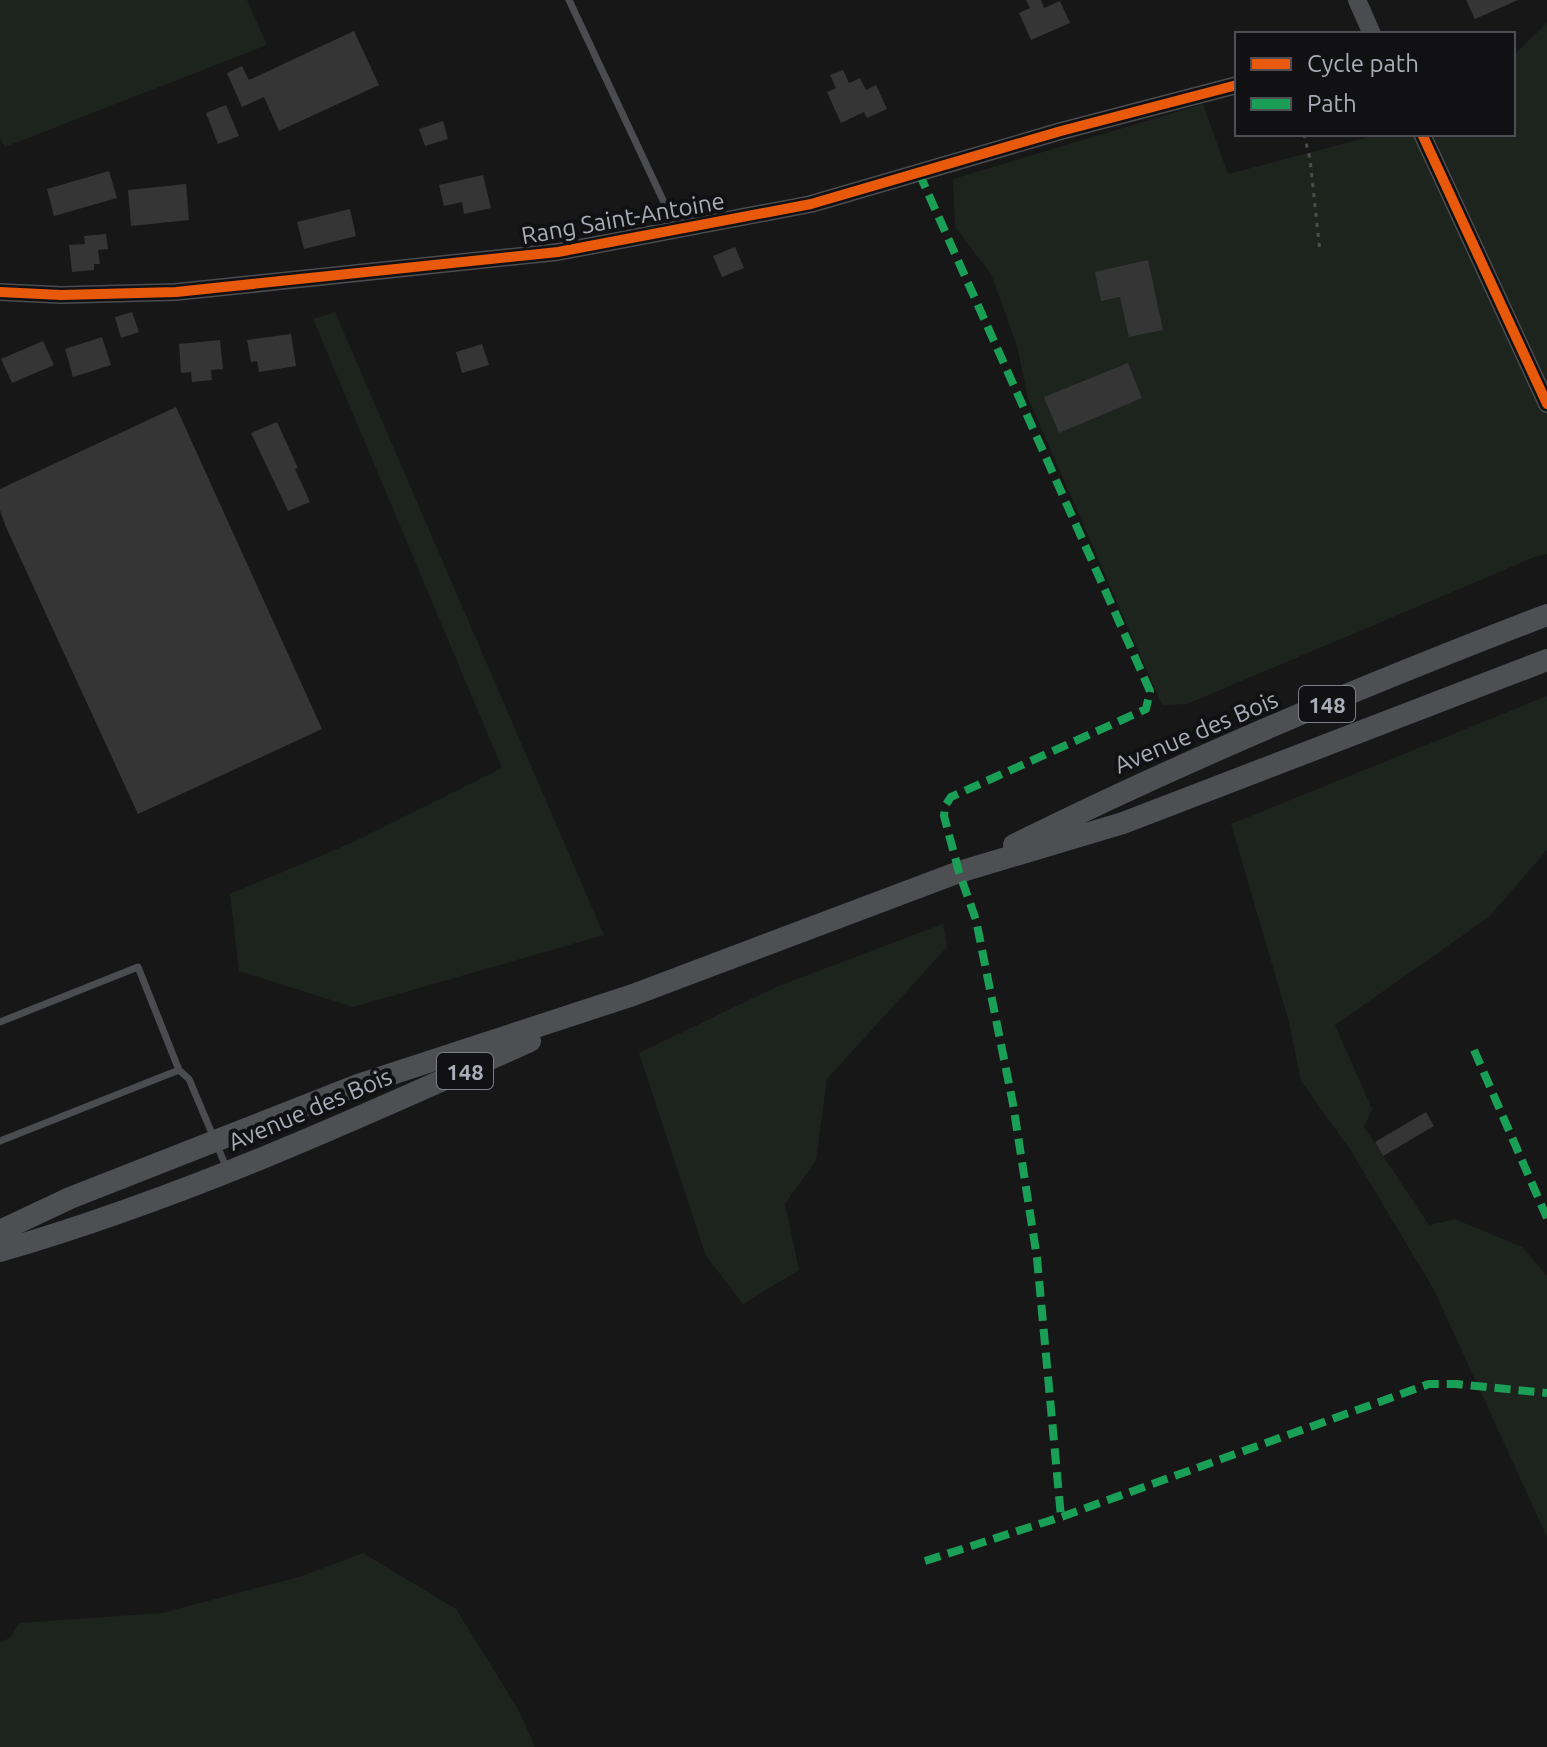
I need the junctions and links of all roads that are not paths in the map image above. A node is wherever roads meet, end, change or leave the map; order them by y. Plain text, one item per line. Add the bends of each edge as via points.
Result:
1 (569, 0) edge
2 (1357, 0) edge
3 (1371, 32) edge
4 (1235, 86) edge
5 (1423, 136) edge
6 (677, 230) junction
7 (0, 292) edge
8 (1547, 404) edge
9 (1547, 615) edge
10 (1547, 660) edge
11 (959, 872) junction
12 (633, 995) junction
13 (0, 1022) edge
14 (179, 1070) junction
15 (0, 1141) edge
16 (215, 1141) junction
17 (227, 1171) junction
18 (0, 1231) edge
19 (0, 1251) edge

1 - 6 lane
2 - 3 street
4 - 6 street, Rang Saint-Antoine via 811,204
5 - 8 street
6 - 7 street, Rang Saint-Antoine via 558,252 176,292
9 - 11 main road, Avenue des Bois / 148 via 1109,798
10 - 11 main road, Avenue des Bois / 148 via 1123,823
11 - 12 main road, Avenue des Bois / 148
12 - 16 main road, Avenue des Bois / 148 via 358,1085
12 - 17 main road, Avenue des Bois / 148 via 369,1114
13 - 14 lane via 138,967
14 - 15 lane
14 - 16 lane via 189,1079
16 - 17 lane
16 - 18 main road, Avenue des Bois / 148
17 - 19 main road, Avenue des Bois / 148 via 80,1228

